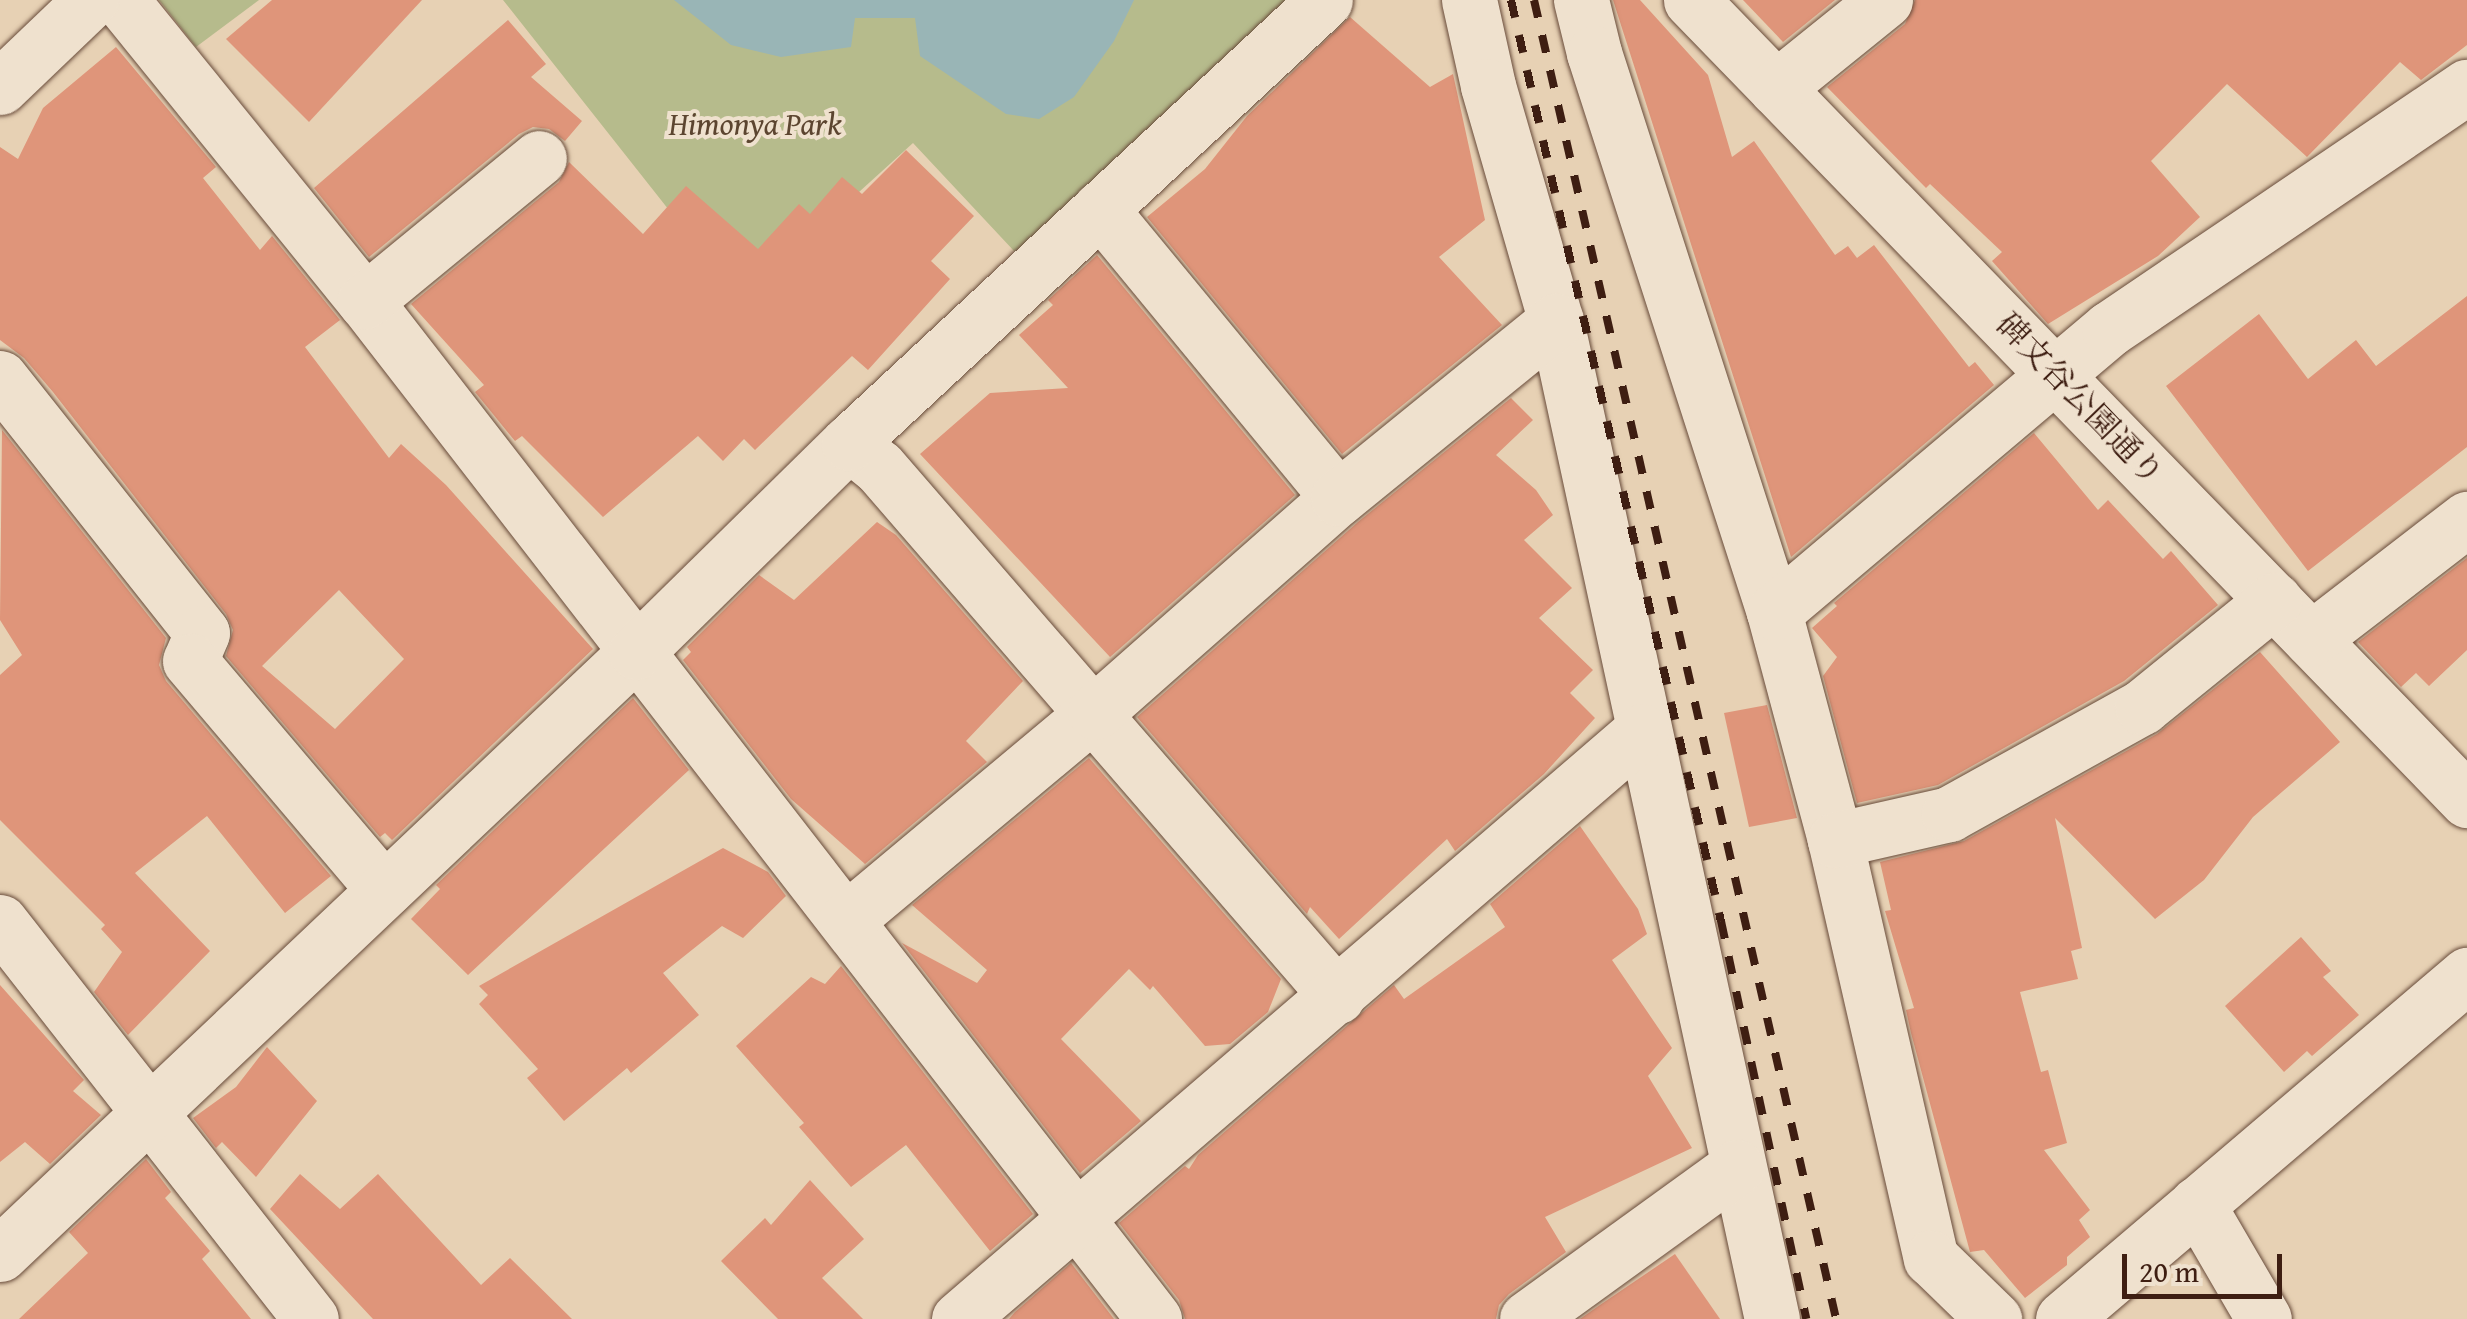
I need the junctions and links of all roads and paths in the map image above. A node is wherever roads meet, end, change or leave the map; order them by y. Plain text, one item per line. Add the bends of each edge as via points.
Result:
1 (91, 0) edge
2 (121, 0) edge
3 (1325, 0) edge
4 (1470, 0) edge
5 (1581, 0) edge
6 (1691, 0) edge
7 (1885, 0) edge
8 (2467, 87) edge
9 (0, 88) edge
10 (1776, 88) junction
11 (539, 158) dead end
12 (1100, 208) junction
13 (366, 302) junction
14 (1556, 321) junction
15 (2054, 372) junction
16 (0, 378) edge
17 (849, 443) junction
18 (1338, 498) junction
19 (2467, 519) edge
20 (2274, 600) junction
21 (1774, 612) junction
22 (2311, 639) junction
23 (636, 652) junction
24 (1094, 712) junction
25 (1642, 730) junction
26 (2467, 800) edge
27 (1836, 840) junction
28 (384, 890) junction
29 (846, 920) junction
30 (1, 925) edge
31 (2467, 975) edge
32 (1337, 996) junction
33 (150, 1113) junction
34 (1737, 1166) junction
35 (2197, 1204) junction
36 (1075, 1218) junction
37 (0, 1254) edge
38 (311, 1319) edge
39 (959, 1319) edge
40 (1154, 1319) edge
41 (1528, 1319) edge
42 (1772, 1319) edge
43 (1994, 1319) edge
44 (2063, 1319) edge
45 (2264, 1319) edge

1 - 9 street
2 - 13 street
3 - 12 street
4 - 14 street
5 - 21 street
6 - 10 street, 碑文谷公園通り
7 - 10 street
8 - 15 street
10 - 15 street, 碑文谷公園通り
11 - 13 street
12 - 17 street
12 - 18 street
13 - 23 street
14 - 18 street
14 - 25 street
15 - 20 street, 碑文谷公園通り
15 - 21 street
16 - 28 street via 202,633 190,662
17 - 23 street
17 - 24 street via 879,467
18 - 24 street
19 - 22 street
20 - 22 street, 碑文谷公園通り
20 - 27 street via 2142,707 1949,814
21 - 27 street
22 - 26 street, 碑文谷公園通り
23 - 28 street
23 - 29 street
24 - 29 street
24 - 32 street
25 - 32 street
25 - 34 street
27 - 43 street via 1931,1258
28 - 33 street
29 - 36 street
30 - 33 street
31 - 35 street
32 - 36 street
33 - 37 street
33 - 38 street
34 - 41 street
34 - 42 street
35 - 44 street
35 - 45 street
36 - 39 street
36 - 40 street

